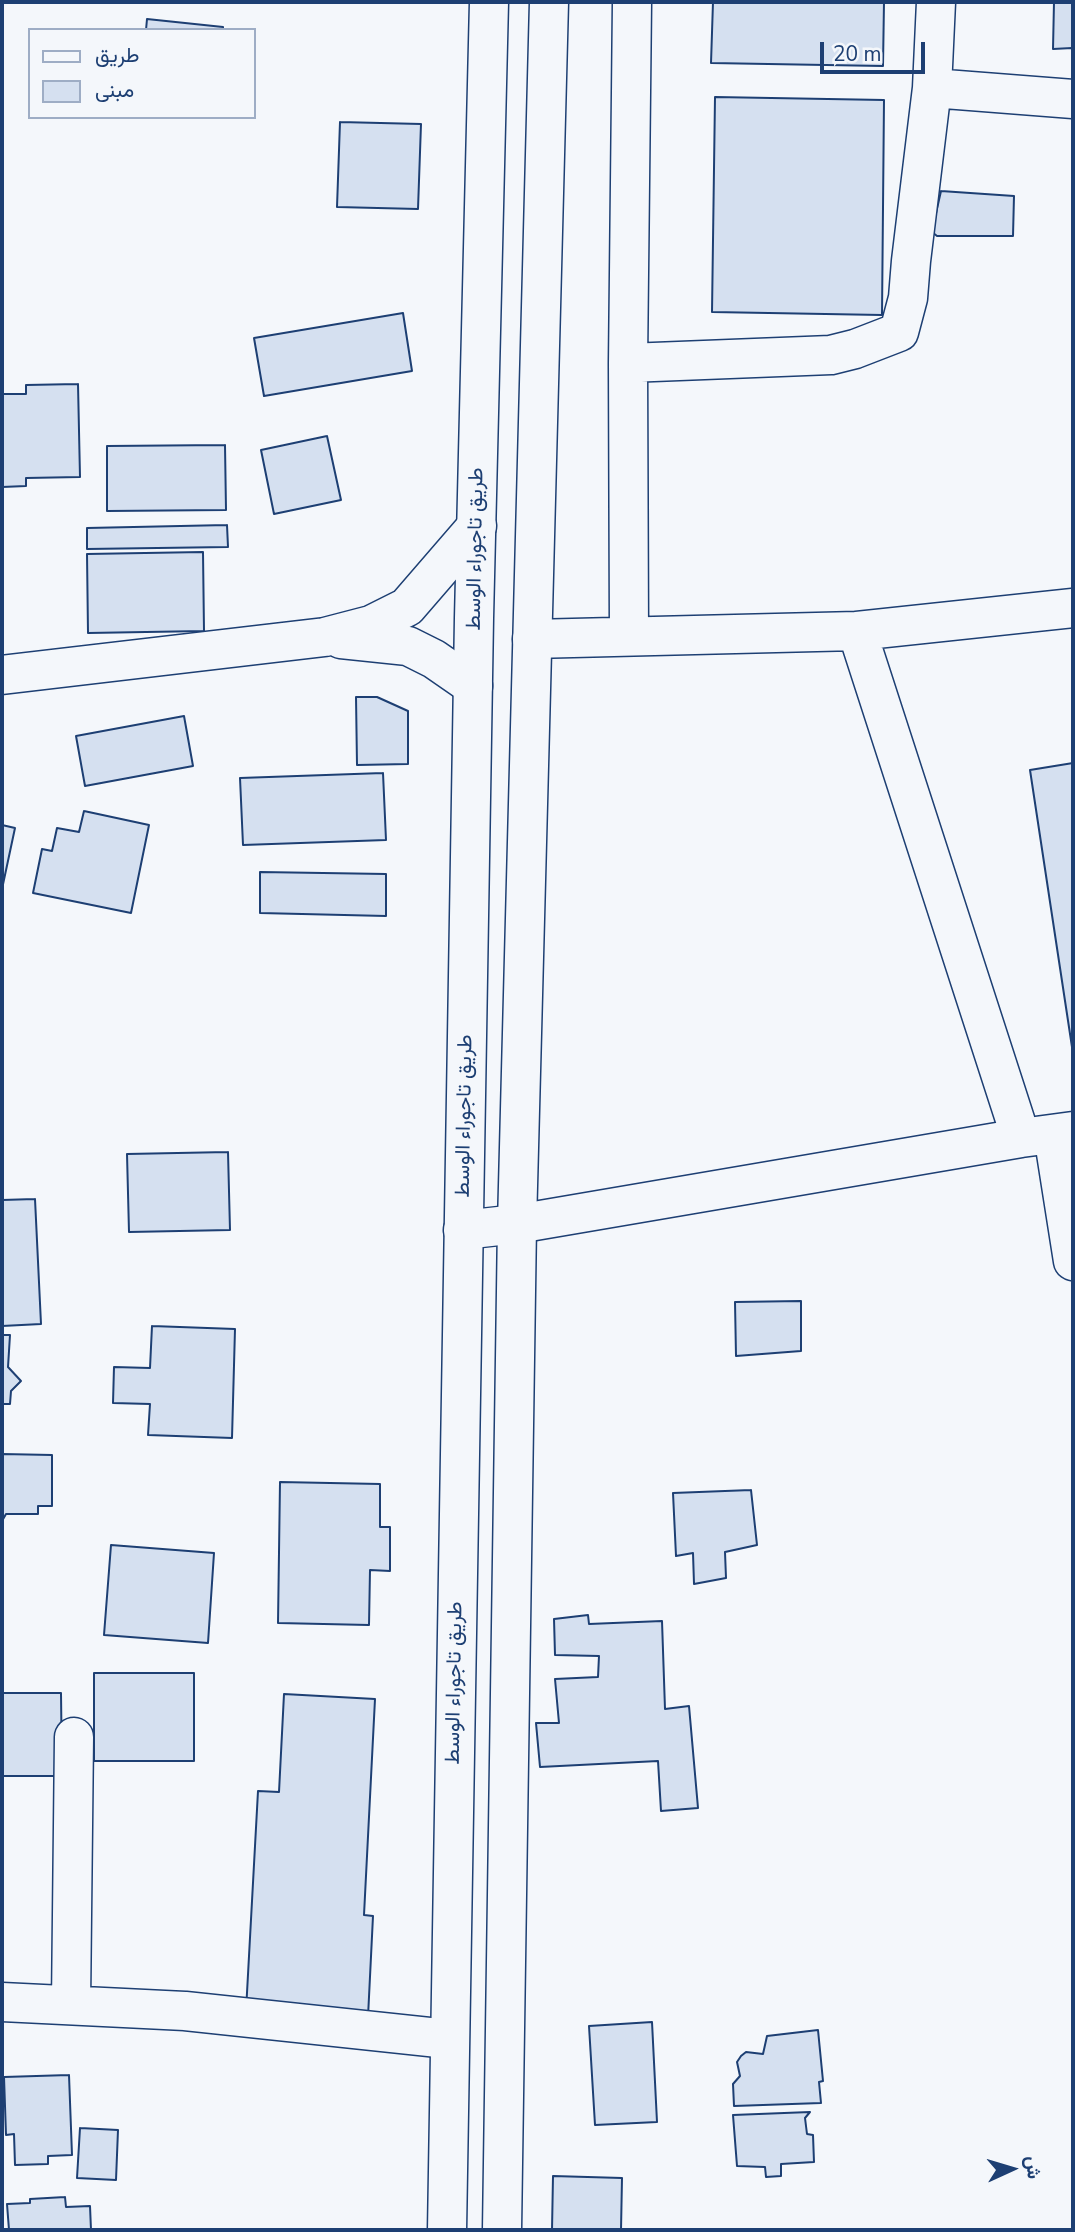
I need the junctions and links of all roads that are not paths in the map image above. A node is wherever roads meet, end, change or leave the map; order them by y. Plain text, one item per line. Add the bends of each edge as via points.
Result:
1 (489, 2) edge
2 (549, 2) edge
3 (632, 2) edge
4 (936, 2) edge
5 (932, 88) junction
6 (1073, 99) edge
7 (628, 363) junction
8 (477, 526) junction
9 (1073, 608) edge
10 (858, 631) junction
11 (629, 636) junction
12 (325, 637) junction
13 (532, 639) junction
14 (2, 675) edge
15 (473, 685) junction
16 (1049, 1134) edge
17 (517, 1224) junction
18 (463, 1230) junction
19 (1073, 1261) edge
20 (74, 1737) dead end
21 (2, 2002) edge
22 (71, 2004) junction
23 (448, 2039) junction
24 (447, 2230) edge
25 (502, 2230) edge

1 - 8 street, طريق تاجوراء الوسط
2 - 13 street
3 - 7 street
4 - 5 street
5 - 6 street
5 - 7 street via 908,298 899,332 831,355
7 - 11 street
8 - 12 street via 407,607 371,625
8 - 15 street, طريق تاجوراء الوسط
9 - 10 street
10 - 11 street
10 - 16 street
11 - 13 street
12 - 14 street
12 - 15 street via 408,646
13 - 17 street
15 - 18 street, طريق تاجوراء الوسط
16 - 17 street
16 - 19 street
17 - 18 street
17 - 25 street
18 - 23 street, طريق تاجوراء الوسط
20 - 22 street
21 - 22 street
22 - 23 street via 185,2011
23 - 24 street, طريق تاجوراء الوسط

